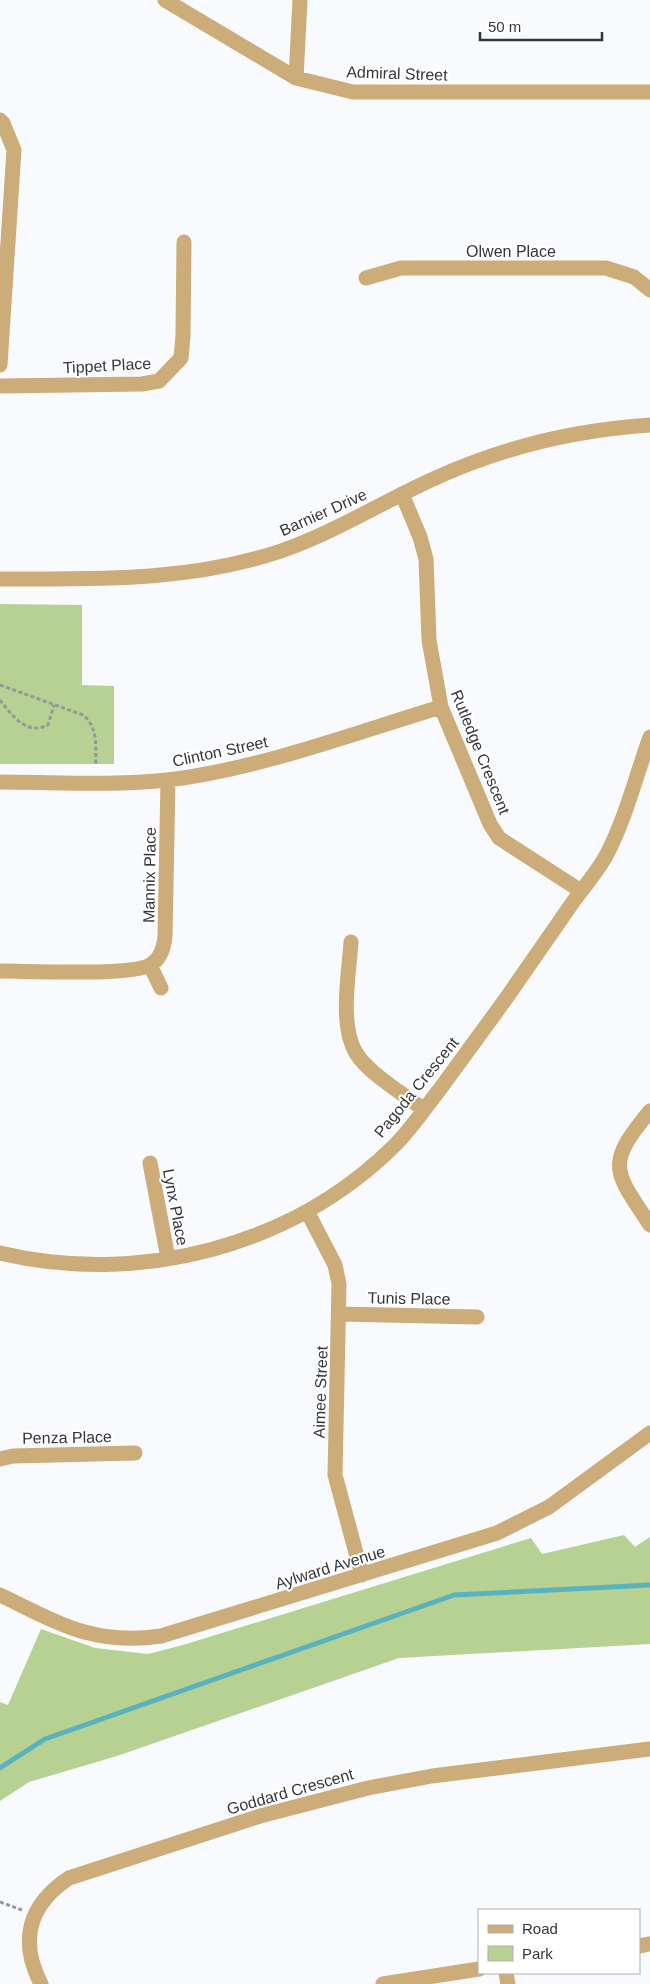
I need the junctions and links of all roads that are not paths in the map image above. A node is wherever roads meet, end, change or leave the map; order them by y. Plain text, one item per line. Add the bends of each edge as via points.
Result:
1 (165, 0) edge
2 (300, 0) edge
3 (296, 78) junction
4 (650, 92) edge
5 (0, 120) edge
6 (184, 242) dead end
7 (366, 278) dead end
8 (650, 290) edge
9 (0, 366) edge
10 (0, 386) edge
11 (650, 425) edge
12 (402, 494) junction
13 (0, 579) edge
14 (441, 708) junction
15 (650, 737) edge
16 (168, 780) junction
17 (0, 782) edge
18 (581, 891) junction
19 (351, 942) dead end
20 (150, 965) junction
21 (0, 971) edge
22 (161, 988) dead end
23 (424, 1110) junction
24 (650, 1111) edge
25 (150, 1162) dead end
26 (308, 1213) junction
27 (650, 1225) edge
28 (0, 1253) edge
29 (168, 1258) junction
30 (340, 1314) junction
31 (477, 1316) dead end
32 (650, 1433) edge
33 (135, 1453) dead end
34 (0, 1459) edge
35 (362, 1575) junction
36 (0, 1595) edge
37 (650, 1749) edge
38 (478, 1969) edge
39 (41, 1984) edge
40 (383, 1984) edge

1 - 3 street, Admiral Street
2 - 3 street
3 - 4 street, Admiral Street via 353,92
5 - 9 street via 14,150
6 - 10 street, Tippet Place via 184,336 180,358 159,381
7 - 8 street, Olwen Place via 401,268 606,268 634,277
11 - 12 street, Barnier Drive via 595,431 526,446 469,464
12 - 13 street, Barnier Drive via 303,543 222,568 147,577
12 - 14 street, Rutledge Crescent via 426,559 429,640
14 - 16 street, Clinton Street via 268,759
14 - 18 street, Rutledge Crescent via 490,824 500,838
15 - 18 street, Pagoda Crescent via 613,842
16 - 17 street, Clinton Street via 138,783
16 - 20 street, Mannix Place via 165,936 161,954
18 - 23 street, Pagoda Crescent
19 - 23 street via 346,1020 350,1040 368,1067
20 - 21 street via 126,970
20 - 22 street
23 - 26 street, Pagoda Crescent via 395,1144 359,1178
24 - 27 street via 624,1146 618,1169 621,1182
25 - 29 street, Lynx Place
26 - 29 street, Pagoda Crescent via 229,1245
26 - 30 street, Aimee Street via 335,1265
28 - 29 street, Pagoda Crescent via 72,1264 124,1264
30 - 31 street, Tunis Place
30 - 35 street, Aimee Street via 336,1475
32 - 35 street, Aylward Avenue via 548,1507 522,1521 465,1544
33 - 34 street, Penza Place
35 - 36 street, Aylward Avenue via 141,1640 113,1639 78,1632
37 - 39 street, Goddard Crescent via 432,1776 309,1802 68,1878 44,1898 29,1933 29,1954
38 - 40 street

